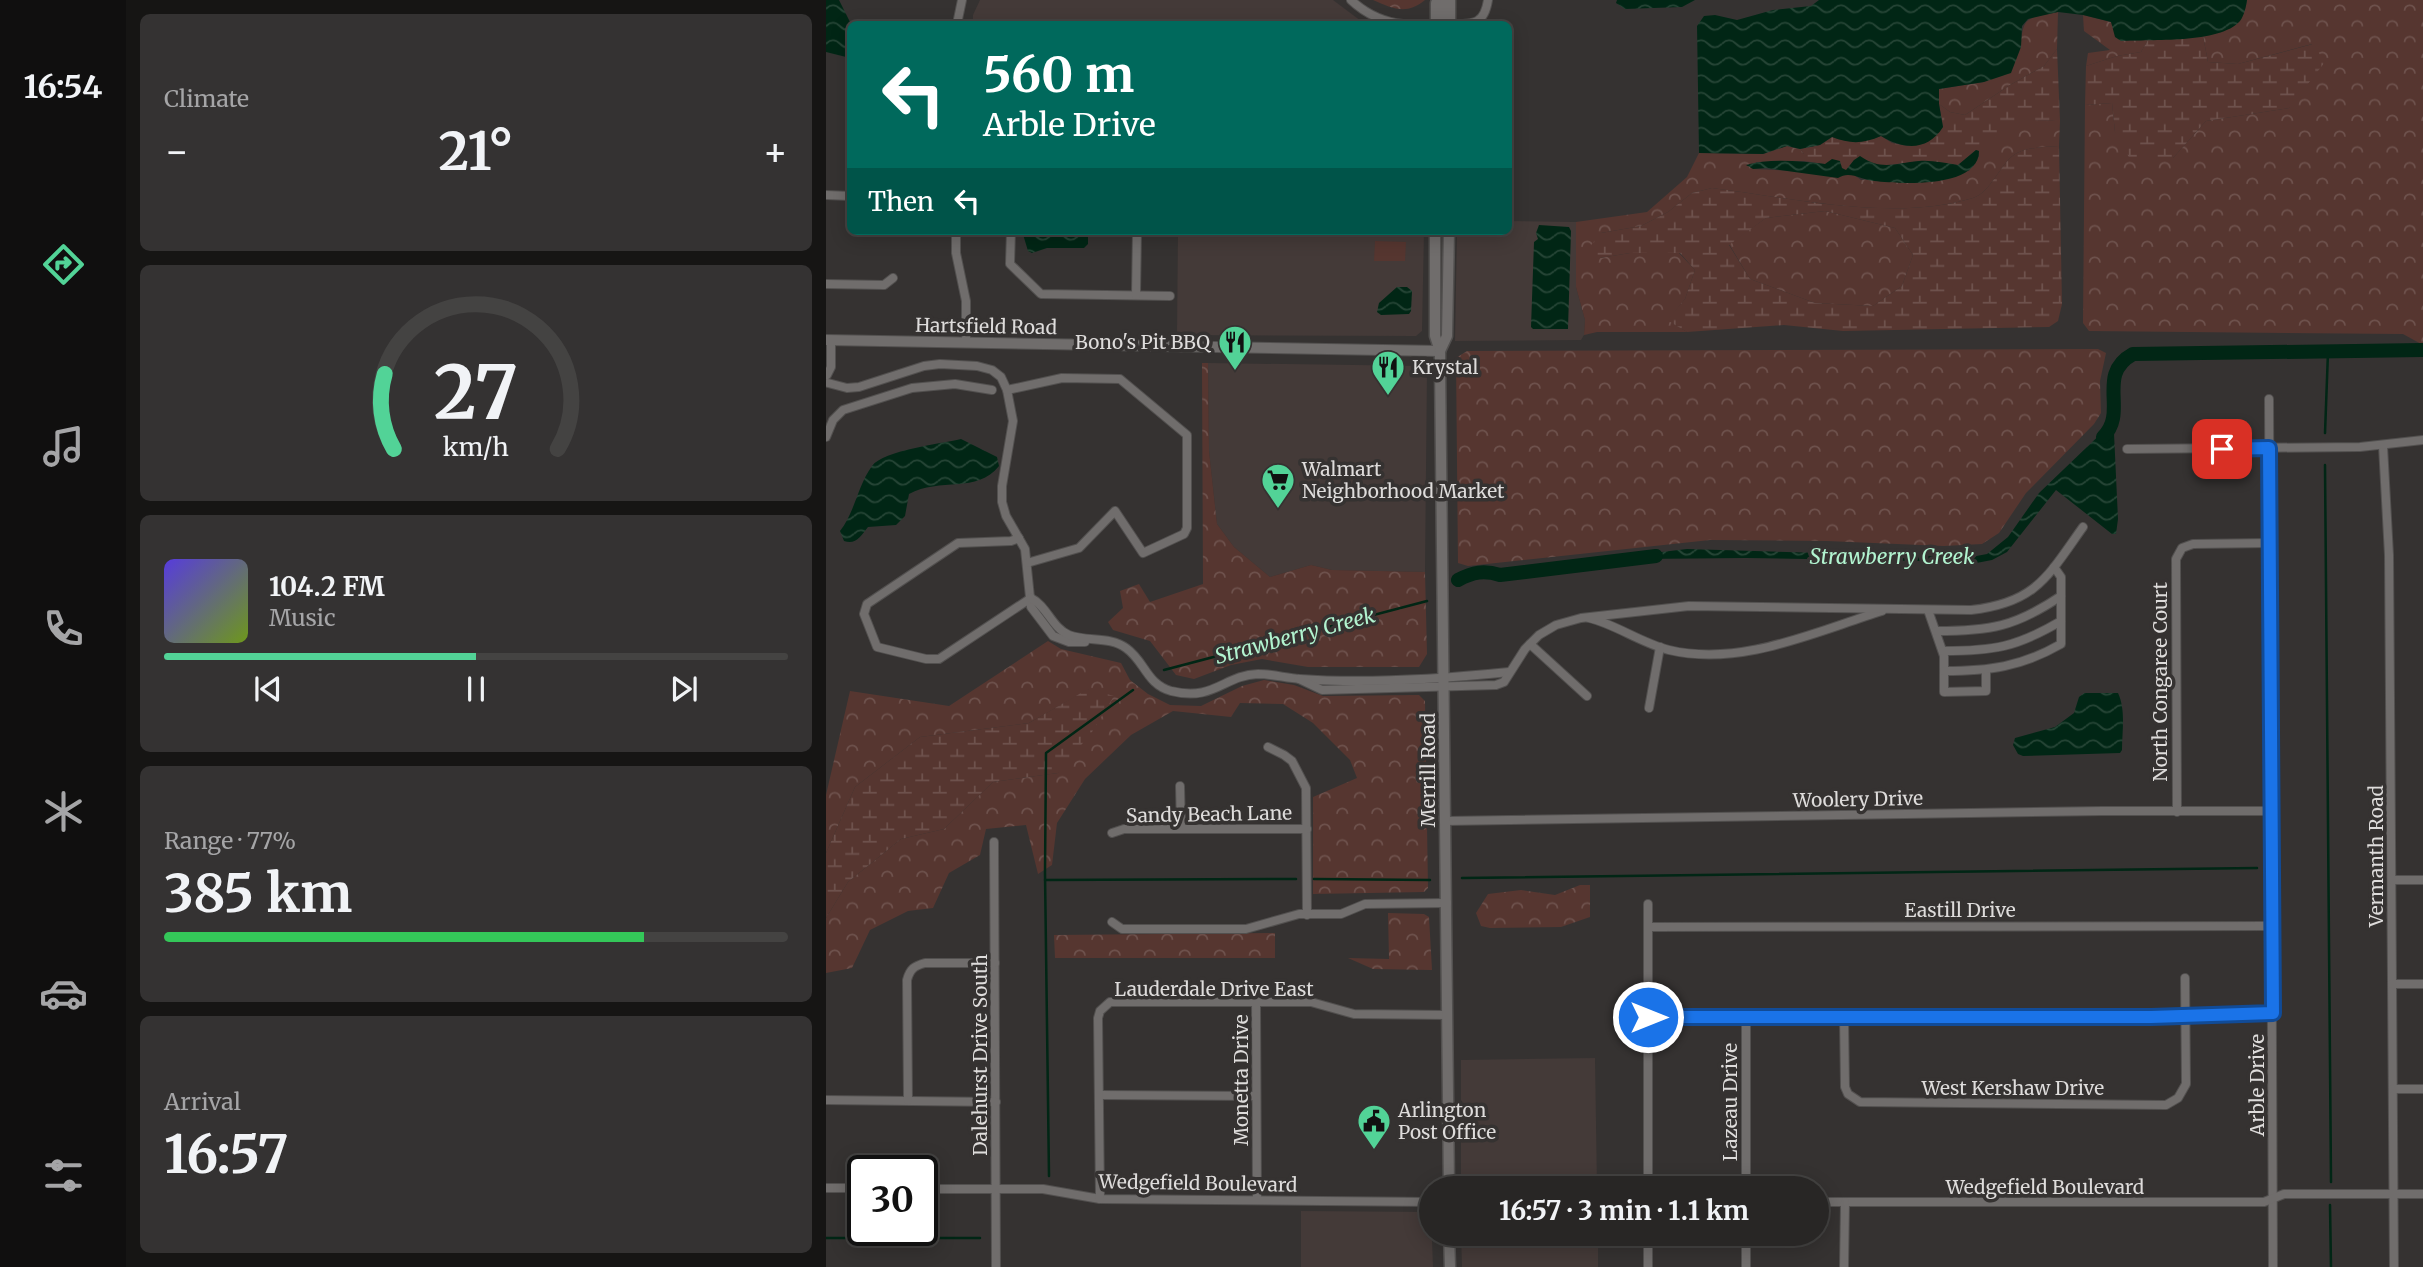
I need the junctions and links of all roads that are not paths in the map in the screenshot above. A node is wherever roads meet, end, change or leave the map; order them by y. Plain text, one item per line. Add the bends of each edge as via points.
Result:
1 (962, 0) edge
2 (1351, 0) edge
3 (1488, 0) edge
4 (1443, 1) edge
5 (958, 21) edge
6 (1388, 21) edge
7 (1437, 21) edge
8 (1449, 21) edge
9 (1479, 21) edge
10 (826, 195) edge
11 (847, 196) edge
12 (956, 235) edge
13 (1011, 235) edge
14 (1137, 235) edge
15 (1435, 235) edge
16 (1449, 235) edge
17 (893, 278) dead end
18 (826, 284) edge
19 (1136, 295) junction
20 (1170, 296) dead end
21 (828, 341) edge
22 (966, 343) junction
23 (1440, 351) junction
24 (907, 370) junction
25 (827, 379) edge
26 (912, 388) junction
27 (992, 390) dead end
28 (1007, 390) junction
29 (2269, 398) dead end
30 (826, 437) edge
31 (2423, 440) edge
32 (2383, 446) junction
33 (2269, 448) junction
34 (2127, 449) dead end
35 (2083, 527) dead end
36 (1019, 538) junction
37 (2269, 543) junction
38 (1027, 563) junction
39 (2054, 568) junction
40 (2061, 596) junction
41 (1031, 598) junction
42 (1888, 609) junction
43 (1928, 610) junction
44 (1584, 617) junction
45 (2061, 621) junction
46 (1936, 631) junction
47 (1530, 644) junction
48 (1660, 647) junction
49 (1943, 651) junction
50 (1944, 671) junction
51 (1986, 671) junction
52 (1444, 682) junction
53 (1587, 696) dead end
54 (1649, 708) dead end
55 (1268, 747) dead end
56 (1180, 786) dead end
57 (2271, 811) junction
58 (2177, 812) junction
59 (1445, 821) junction
60 (1181, 828) junction
61 (1307, 829) junction
62 (1112, 833) dead end
63 (994, 842) dead end
64 (2392, 880) junction
65 (2423, 880) edge
66 (1447, 903) junction
67 (1648, 904) dead end
68 (1307, 915) junction
69 (1112, 922) dead end
70 (1648, 926) junction
71 (2272, 926) junction
72 (995, 963) junction
73 (2185, 978) dead end
74 (2392, 984) junction
75 (2423, 984) edge
76 (1256, 1002) junction
77 (2273, 1013) junction
78 (1448, 1015) junction
79 (2186, 1015) junction
80 (1648, 1017) junction
81 (1746, 1017) junction
82 (1844, 1017) junction
83 (2393, 1089) junction
84 (2423, 1089) edge
85 (1099, 1095) junction
86 (1256, 1096) junction
87 (826, 1100) edge
88 (908, 1100) junction
89 (996, 1102) junction
90 (1449, 1176) edge
91 (1648, 1176) edge
92 (1746, 1176) edge
93 (826, 1188) edge
94 (847, 1188) edge
95 (938, 1189) edge
96 (996, 1189) junction
97 (2393, 1194) junction
98 (2423, 1194) edge
99 (1100, 1199) junction
100 (2273, 1199) junction
101 (1257, 1200) junction
102 (1419, 1202) edge
103 (1829, 1202) edge
104 (1844, 1202) junction
105 (1449, 1246) edge
106 (1648, 1246) edge
107 (1746, 1246) edge
108 (996, 1267) edge
109 (1450, 1267) edge
110 (1648, 1267) edge
111 (1746, 1267) edge
112 (1844, 1267) edge
113 (2273, 1267) edge
114 (2394, 1267) edge

1 - 5 street
2 - 6 street
3 - 9 street
4 - 7 main road
4 - 8 main road
10 - 11 street
12 - 22 street via 967,301
13 - 19 street via 1010,264 1041,294
14 - 19 street
15 - 23 main road, Merrill Road via 1435,336
16 - 23 main road, Merrill Road via 1447,336
17 - 18 street via 884,285
19 - 20 street
21 - 22 street, Hartsfield Road
21 - 25 street via 831,367
22 - 23 street, Hartsfield Road
23 - 52 main road, Merrill Road
24 - 25 street via 859,387 847,388
24 - 26 street
24 - 28 street via 940,364 977,366 1001,377
26 - 27 street via 955,384
26 - 30 street via 843,410
28 - 36 street via 1013,421 1002,502
28 - 38 street via 1062,378 1119,379 1187,435 1184,534 1143,553 1115,511 1079,548
29 - 33 street, Arble Drive
31 - 32 street
32 - 33 street
32 - 64 street, Vermanth Road via 2389,555
33 - 34 street
33 - 37 street, Arble Drive
35 - 39 street
36 - 38 street
36 - 41 street via 958,543 867,604 864,614 877,647 939,659
37 - 57 street, Arble Drive
37 - 58 street, North Congaree Court via 2193,544 2179,553 2175,565
38 - 41 street
39 - 40 street via 2061,577
39 - 43 street via 2007,605
40 - 45 street
40 - 46 street via 2009,624 1978,631
41 - 52 street via 1034,612 1053,636 1069,642 1116,642 1127,648 1154,684 1169,691 1206,693 1255,674 1299,680 1322,690
42 - 43 street
42 - 44 street via 1689,606
42 - 48 street via 1757,650 1713,655
43 - 46 street
44 - 47 street via 1556,625
44 - 48 street
45 - 49 street via 2003,648
45 - 51 street via 2061,644 2030,661
46 - 49 street
47 - 52 street via 1504,682
47 - 53 street
48 - 54 street
49 - 50 street
50 - 51 street
50 - 51 street via 1944,692 1986,691
52 - 59 main road, Merrill Road
55 - 61 street via 1284,755 1299,772 1307,794
56 - 60 street
57 - 58 street, Woolery Drive
57 - 71 street, Arble Drive
58 - 59 street, Woolery Drive
59 - 66 main road, Merrill Road
60 - 61 street, Sandy Beach Lane
60 - 62 street, Sandy Beach Lane
61 - 68 street
63 - 72 street, Dalehurst Drive South
64 - 65 street
64 - 74 street, Vermanth Road
66 - 68 street via 1373,904 1341,914
66 - 78 main road, Merrill Road
67 - 70 street
68 - 69 street via 1246,929 1122,929
70 - 71 street, Eastill Drive
70 - 80 street
71 - 77 street, Arble Drive
72 - 88 street via 925,963 909,972
72 - 89 street, Dalehurst Drive South
73 - 79 street
74 - 75 street
74 - 83 street, Vermanth Road
76 - 78 street, Lauderdale Drive East via 1311,1002 1353,1014
76 - 85 street, Lauderdale Drive East via 1117,1001 1104,1006 1098,1017
76 - 86 street, Monetta Drive
77 - 79 street
77 - 100 street, Arble Drive
78 - 90 main road, Merrill Road
79 - 82 street
79 - 82 street, West Kershaw Drive via 2186,1084 2178,1098 2166,1104 1860,1102 1845,1087
80 - 81 street
80 - 91 street
81 - 82 street
81 - 92 street, Lazeau Drive
83 - 84 street
83 - 97 street, Vermanth Road
85 - 86 street
85 - 99 street
86 - 101 street, Monetta Drive
87 - 88 street
88 - 89 street
89 - 96 street, Dalehurst Drive South
93 - 94 street
95 - 96 street, Wedgefield Boulevard
96 - 99 street, Wedgefield Boulevard via 1058,1191
96 - 108 street, Dalehurst Drive South
97 - 98 street, Wedgefield Boulevard
97 - 100 street, Wedgefield Boulevard via 2284,1194
97 - 114 street, Vermanth Road
99 - 101 street, Wedgefield Boulevard
100 - 104 street, Wedgefield Boulevard
100 - 113 street, Arble Drive
101 - 102 street, Wedgefield Boulevard
103 - 104 street, Wedgefield Boulevard
104 - 112 street
105 - 109 main road
106 - 110 street
107 - 111 street

